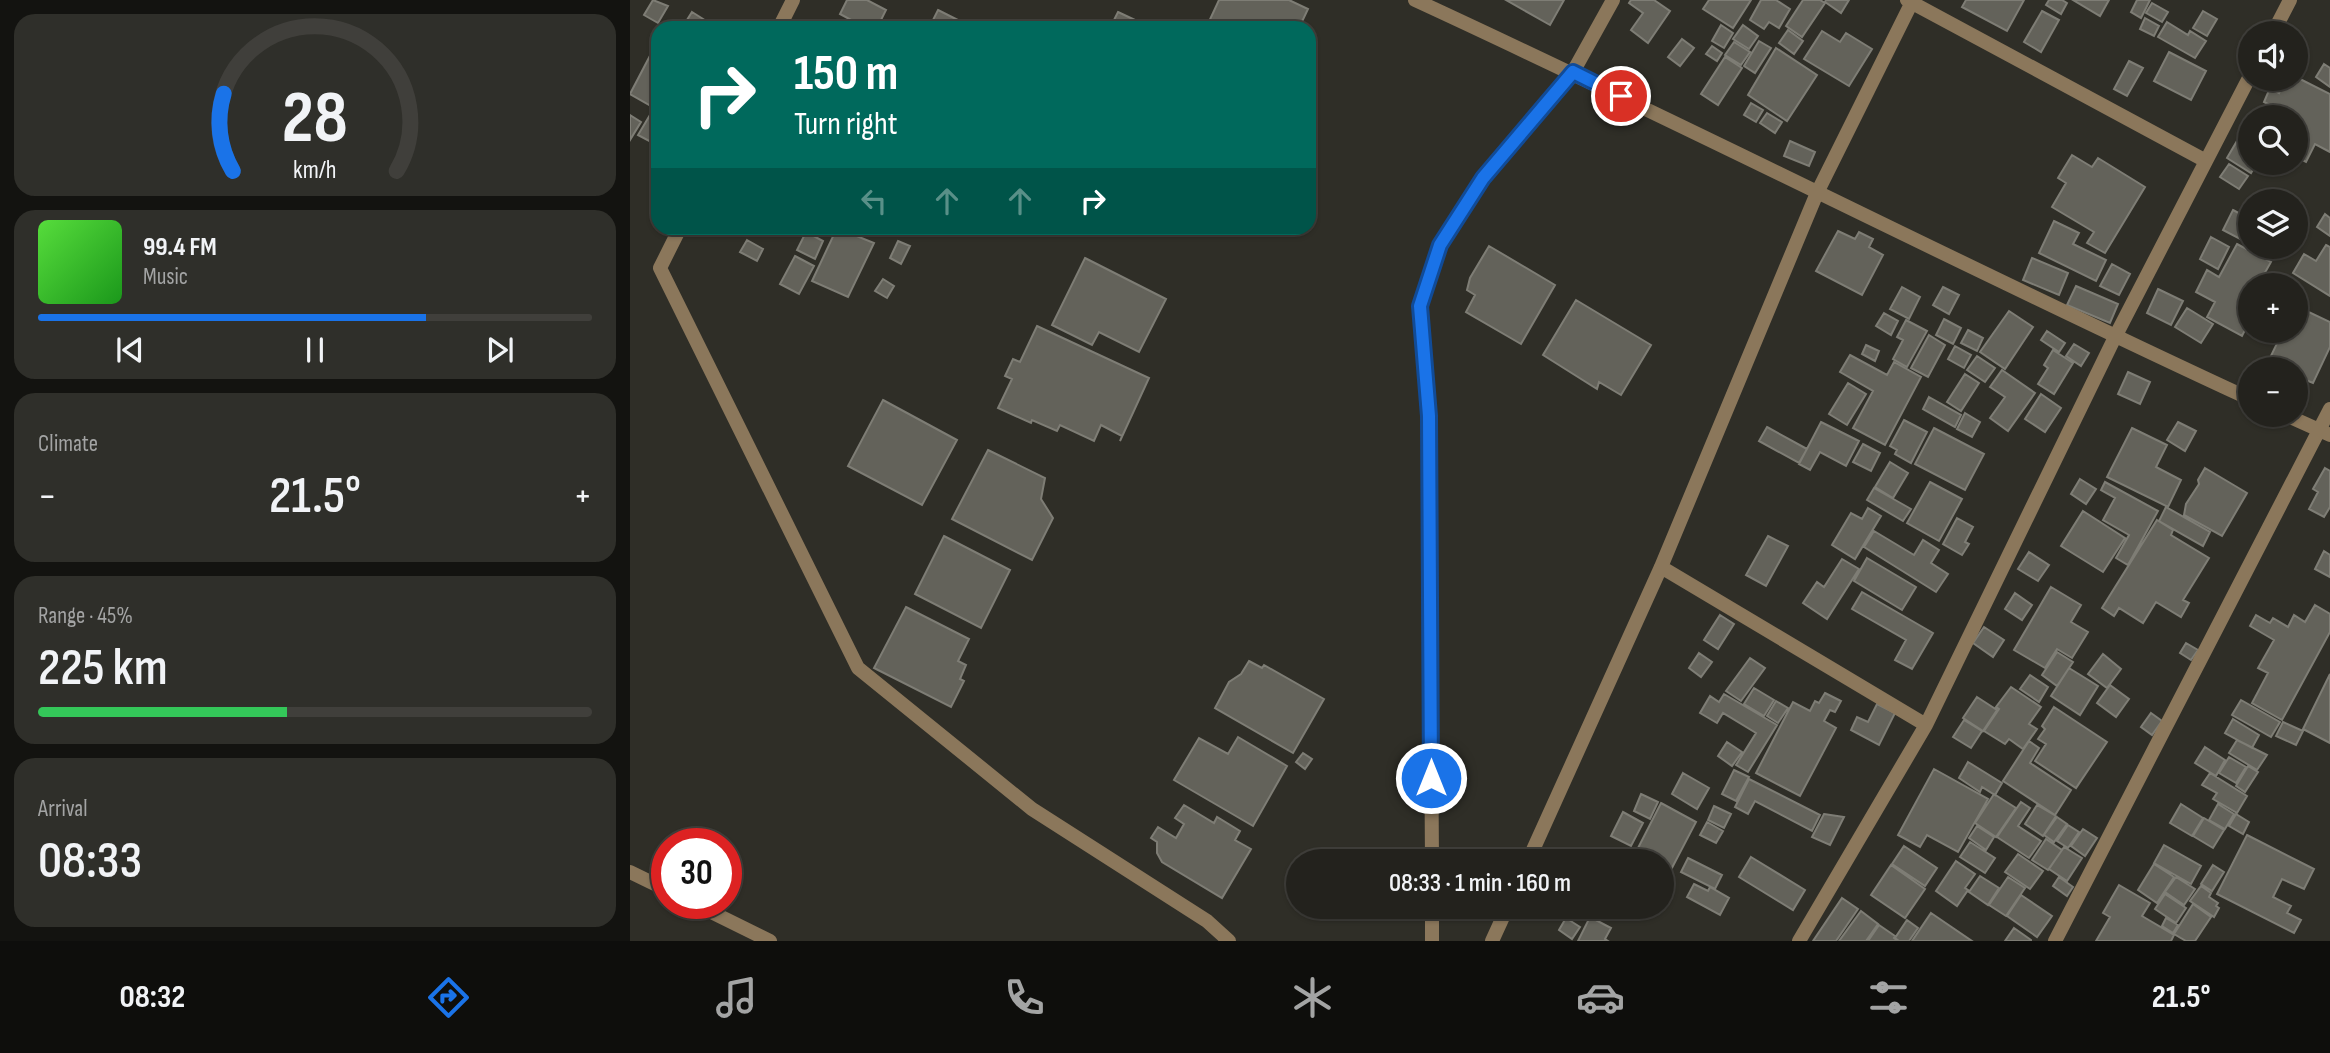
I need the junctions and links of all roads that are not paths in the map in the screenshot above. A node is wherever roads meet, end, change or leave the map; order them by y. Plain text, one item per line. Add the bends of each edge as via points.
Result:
1 (793, 0) edge
2 (1415, 0) edge
3 (1613, 0) edge
4 (2290, 0) edge
5 (1910, 1) edge
6 (782, 21) edge
7 (2279, 21) edge
8 (1573, 72) junction
9 (2242, 91) edge
10 (2206, 161) junction
11 (1817, 193) junction
12 (676, 235) edge
13 (2115, 337) junction
14 (2238, 393) edge
15 (2330, 409) edge
16 (2308, 425) edge
17 (2324, 433) edge
18 (1661, 567) junction
19 (1926, 725) junction
20 (1432, 849) edge
21 (1533, 849) edge
22 (630, 872) edge
23 (651, 882) edge
24 (725, 919) edge
25 (1432, 919) edge
26 (1502, 919) edge
27 (770, 941) edge
28 (1229, 941) edge
29 (1432, 941) edge
30 (1493, 941) edge
31 (1799, 941) edge
32 (2055, 941) edge

1 - 6 street
2 - 8 street
3 - 8 street
4 - 7 street
5 - 10 street
5 - 11 street
8 - 11 street
8 - 20 street via 1476,189 1440,245 1420,306 1429,416
9 - 10 street
10 - 13 street
11 - 13 street
11 - 18 street
12 - 28 street via 660,268 858,668 1032,809 1207,921
13 - 14 street
13 - 19 street
15 - 17 street
16 - 17 street
17 - 32 street
18 - 19 street
18 - 21 street
19 - 31 street
22 - 23 street
24 - 27 street
25 - 29 street
26 - 30 street

